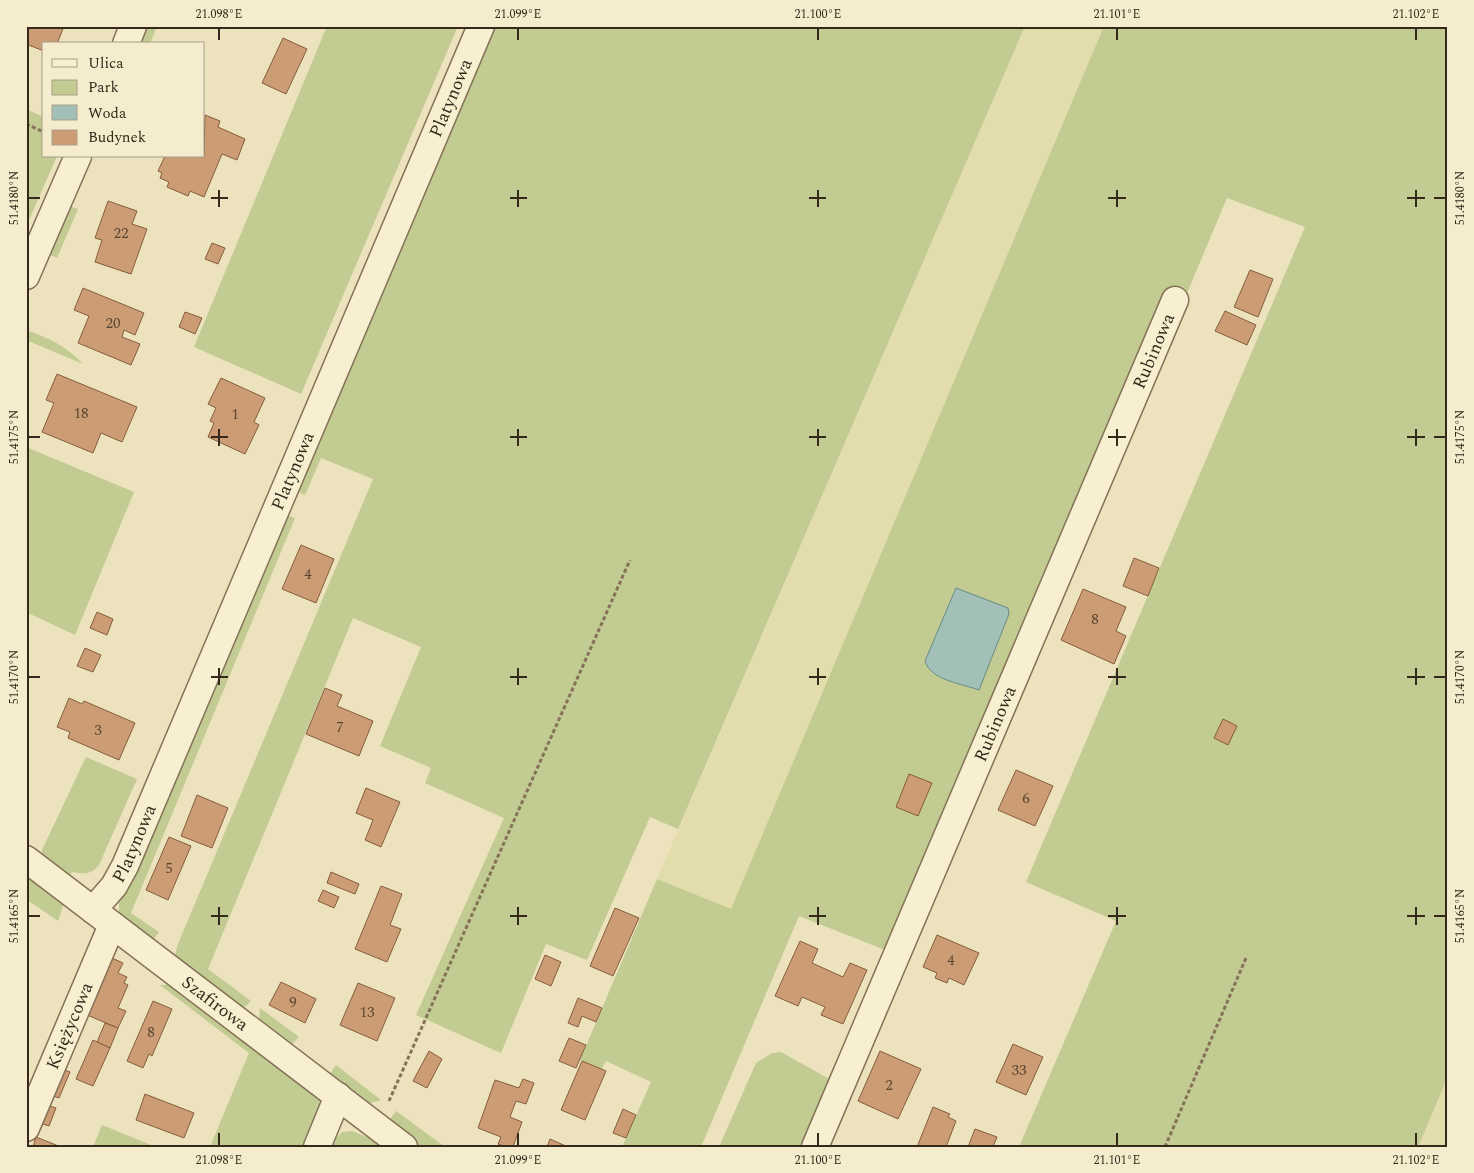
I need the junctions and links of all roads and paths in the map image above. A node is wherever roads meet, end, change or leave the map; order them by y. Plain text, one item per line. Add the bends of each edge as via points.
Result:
1 (133, 26) edge
2 (481, 26) edge
3 (127, 42) edge
4 (26, 124) edge
5 (42, 131) edge
6 (77, 158) edge
7 (26, 276) edge
8 (1176, 300) dead end
9 (630, 560) dead end
10 (26, 859) edge
11 (103, 917) junction
12 (1246, 958) dead end
13 (338, 1096) junction
14 (376, 1124) junction
15 (26, 1128) edge
16 (317, 1147) edge
17 (404, 1147) edge
18 (815, 1147) edge
19 (1165, 1147) edge

1 - 3 street
2 - 11 street, Platynowa
4 - 5 path
6 - 7 street
8 - 18 street, Rubinowa
9 - 14 path via 388,1105
10 - 11 street, Szafirowa
11 - 13 street, Szafirowa
11 - 15 street, Księżycowa
12 - 19 path
13 - 14 street, Szafirowa
13 - 16 street
14 - 17 street, Szafirowa

